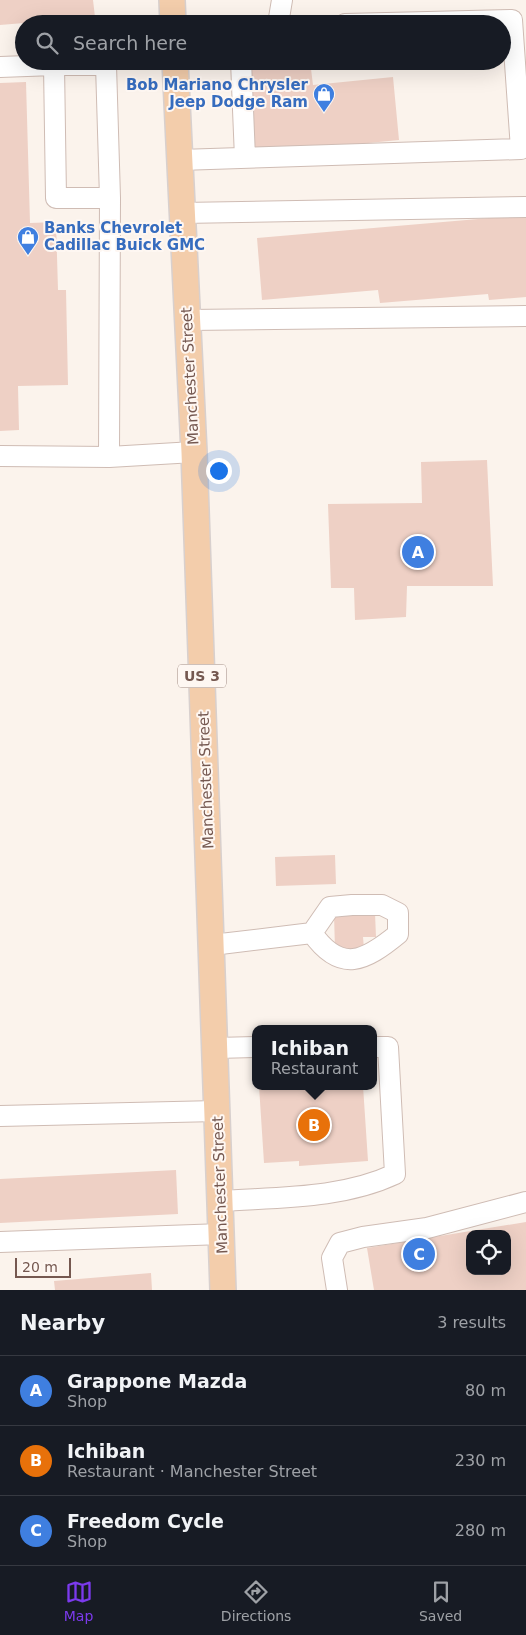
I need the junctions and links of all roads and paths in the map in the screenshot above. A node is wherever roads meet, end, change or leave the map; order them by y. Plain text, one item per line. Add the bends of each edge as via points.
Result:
1 (172, 0) edge
2 (282, 0) edge
3 (173, 15) edge
4 (280, 15) edge
5 (519, 20) edge
6 (0, 67) edge
7 (15, 67) edge
8 (54, 70) edge
9 (106, 70) edge
10 (175, 70) edge
11 (241, 70) edge
12 (522, 129) edge
13 (245, 158) junction
14 (180, 160) junction
15 (110, 198) junction
16 (526, 207) edge
17 (182, 213) junction
18 (526, 316) edge
19 (188, 320) junction
20 (194, 452) junction
21 (0, 456) edge
22 (109, 456) junction
23 (312, 933) dead end
24 (212, 945) junction
25 (377, 1046) edge
26 (252, 1047) edge
27 (216, 1048) junction
28 (218, 1111) junction
29 (0, 1116) edge
30 (221, 1201) junction
31 (526, 1202) edge
32 (222, 1234) junction
33 (0, 1242) edge
34 (223, 1290) edge
35 (337, 1290) edge

1 - 3 main road
2 - 4 lane
5 - 12 lane
6 - 7 lane
8 - 15 lane via 56,198
9 - 15 lane
10 - 14 main road, Manchester Street / US 3
11 - 13 lane
12 - 13 lane via 521,149
13 - 14 lane
14 - 17 main road, Manchester Street / US 3
15 - 22 lane
16 - 17 lane
17 - 19 main road, Manchester Street / US 3
18 - 19 lane
19 - 20 main road, Manchester Street / US 3
20 - 22 lane
20 - 24 main road, Manchester Street / US 3
21 - 22 lane
23 - 24 lane
24 - 27 main road, Manchester Street / US 3
25 - 30 lane via 388,1047 395,1174 348,1190
26 - 27 lane
27 - 28 main road, Manchester Street / US 3
28 - 29 lane
28 - 30 main road, Manchester Street / US 3
30 - 32 main road, Manchester Street / US 3
31 - 35 lane via 427,1228 340,1243 332,1258
32 - 33 lane
32 - 34 main road, Manchester Street / US 3

